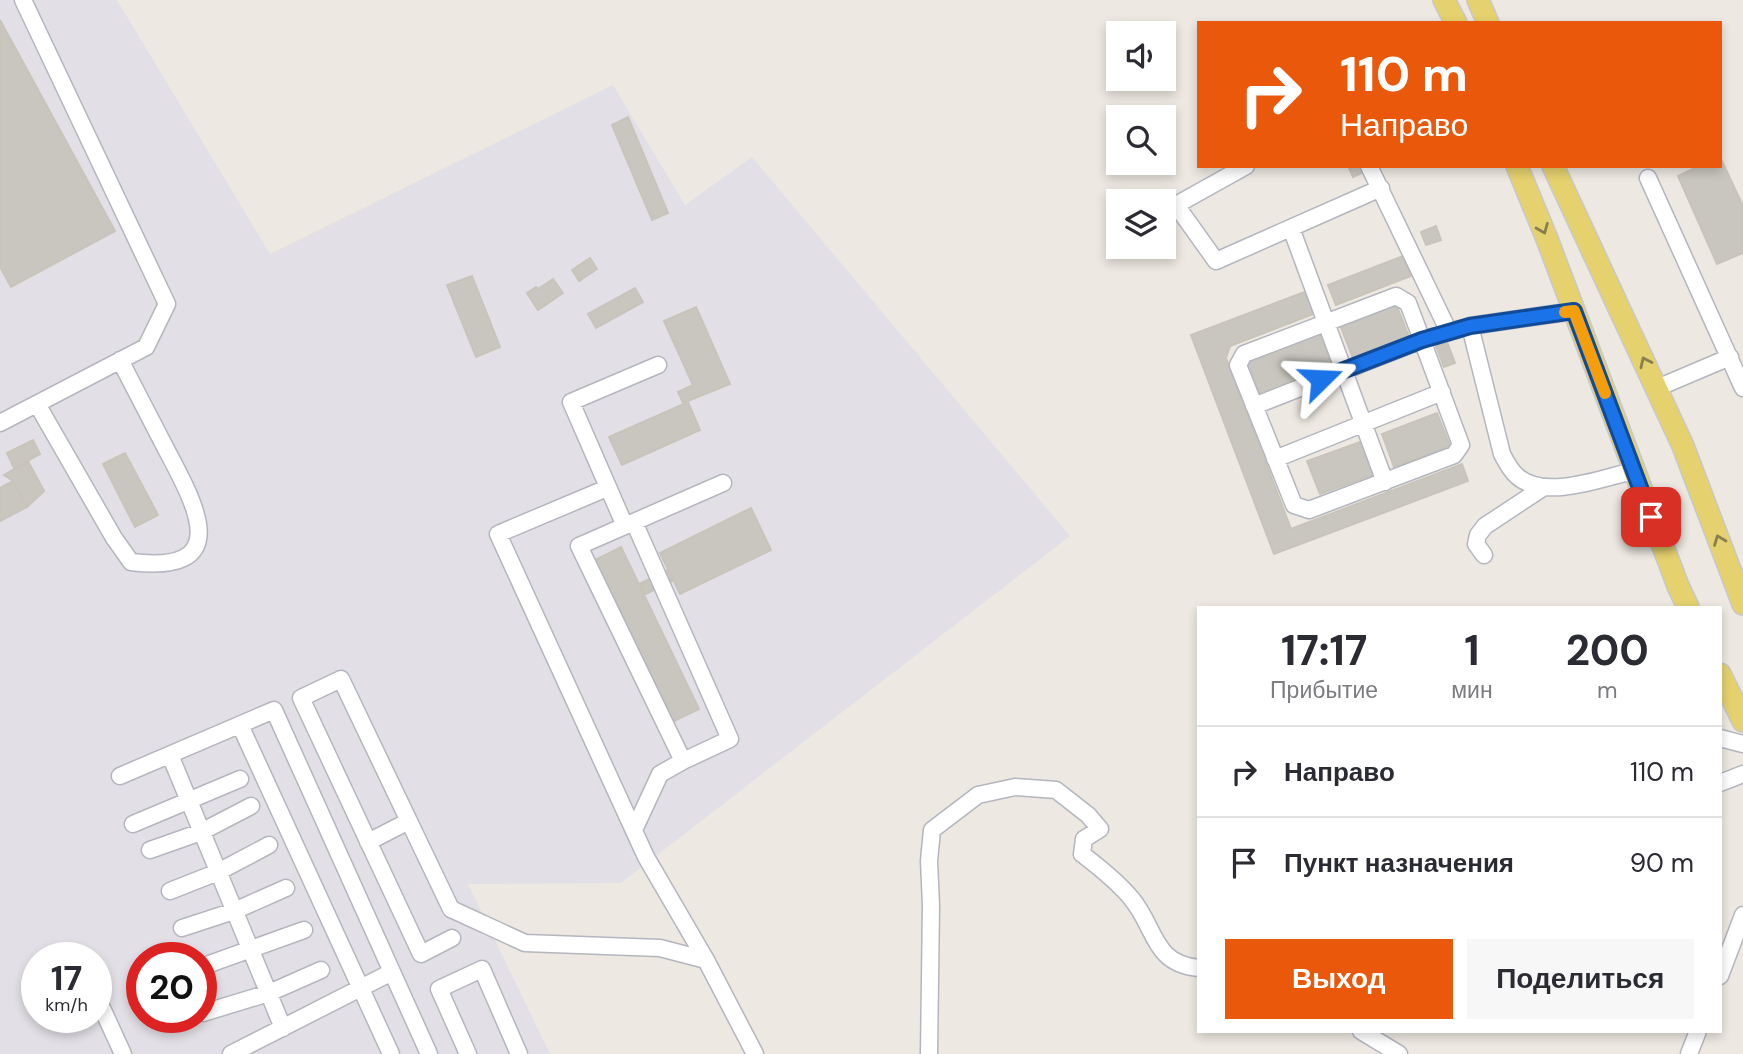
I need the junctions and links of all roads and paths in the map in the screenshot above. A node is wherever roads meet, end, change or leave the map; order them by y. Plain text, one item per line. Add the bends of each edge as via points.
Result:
1 (23, 0) edge
2 (1444, 0) edge
3 (1478, 0) edge
4 (1455, 21) edge
5 (1487, 21) edge
6 (1242, 168) edge
7 (1369, 168) edge
8 (1518, 168) edge
9 (1554, 168) edge
10 (1648, 178) dead end
11 (1381, 188) junction
12 (1291, 228) junction
13 (1574, 311) junction
14 (1326, 323) junction
15 (1470, 326) junction
16 (1449, 332) junction
17 (1422, 340) junction
18 (1730, 357) junction
19 (120, 360) junction
20 (658, 365) dead end
21 (1344, 370) junction
22 (1657, 388) junction
23 (1743, 388) edge
24 (1442, 392) junction
25 (37, 404) junction
26 (1254, 405) junction
27 (0, 423) edge
28 (1364, 424) junction
29 (1276, 460) junction
30 (1633, 471) junction
31 (1385, 482) junction
32 (723, 483) dead end
33 (1544, 487) junction
34 (607, 488) junction
35 (629, 524) junction
36 (1484, 555) dead end
37 (1677, 597) edge
38 (1743, 604) edge
39 (1722, 678) edge
40 (1743, 721) edge
41 (240, 725) junction
42 (1722, 739) edge
43 (1743, 744) edge
44 (170, 755) junction
45 (683, 761) junction
46 (1743, 774) edge
47 (120, 776) dead end
48 (240, 779) dead end
49 (1722, 782) edge
50 (189, 801) junction
51 (251, 806) dead end
52 (409, 821) junction
53 (133, 824) dead end
54 (634, 830) junction
55 (201, 832) junction
56 (368, 842) junction
57 (269, 845) dead end
58 (150, 850) dead end
59 (218, 872) junction
60 (286, 888) dead end
61 (170, 891) dead end
62 (234, 911) junction
63 (1743, 915) edge
64 (182, 928) dead end
65 (304, 930) dead end
66 (452, 938) dead end
67 (251, 950) junction
68 (706, 960) junction
69 (217, 962) edge
70 (1197, 968) edge
71 (321, 970) dead end
72 (1722, 971) edge
73 (392, 972) junction
74 (361, 988) junction
75 (269, 993) junction
76 (217, 1009) edge
77 (283, 1028) junction
78 (112, 1030) edge
79 (1364, 1033) edge
80 (1697, 1033) edge
81 (123, 1054) edge
82 (231, 1054) edge
83 (391, 1054) edge
84 (429, 1054) edge
85 (468, 1054) edge
86 (519, 1054) edge
87 (755, 1054) edge
88 (929, 1054) edge
89 (1399, 1054) edge
90 (1689, 1054) edge

1 - 19 street via 167,304 146,347
2 - 4 main road
3 - 5 main road
6 - 12 street via 1177,205 1216,261
7 - 11 street
8 -> 13 main road
22 -> 9 main road
10 - 18 street
11 - 12 street
11 - 16 street
12 - 14 street
13 - 15 street
13 - 30 main road
14 - 17 street via 1396,296 1408,303
14 - 21 street
14 - 26 street via 1244,354 1238,365
15 - 16 street
15 - 33 street via 1502,454 1519,478
16 - 17 street
17 - 21 street
17 - 24 street
18 - 22 street
18 - 23 street
19 - 25 street
19 - 25 street via 199,519 198,540 190,554 174,562 131,562
20 - 34 street via 571,402
21 - 26 street
21 - 28 street
38 -> 22 main road via 1684,446
24 - 28 street
24 - 31 street via 1461,445 1454,455
25 - 27 street
26 - 29 street
28 - 29 street
28 - 31 street
29 - 31 street via 1294,505 1309,510
30 - 33 street via 1565,487
30 - 37 main road
32 - 35 street
33 - 36 street via 1485,526 1476,544
34 - 35 street
34 - 54 street via 498,534
35 - 45 street via 730,739
35 - 45 street via 579,546
39 - 40 main road
41 - 44 street
41 - 73 street via 274,710
41 - 74 street
42 - 43 street
44 - 47 street
44 - 50 street
45 - 54 street via 660,774
46 - 49 street
48 - 50 street
50 - 53 street
50 - 55 street
51 - 55 street
52 - 56 street
52 - 56 street via 341,679 301,698
52 - 68 street via 451,909 525,943 660,948
54 - 68 street
55 - 58 street
55 - 59 street
56 - 66 street via 421,954
57 - 59 street
59 - 61 street
59 - 62 street
60 - 62 street
62 - 64 street
62 - 67 street
63 - 72 street
65 - 67 street
67 - 69 street
67 - 75 street
68 - 87 street
70 - 88 street via 1183,967 1160,951 1132,898 1082,854 1084,839 1100,829 1088,815 1056,790 1015,787 978,794 932,830
71 - 75 street
73 - 74 street
73 - 84 street
74 - 77 street
74 - 83 street
75 - 76 street
75 - 77 street
77 - 82 street
78 - 81 street
79 - 89 street
80 - 90 street
85 - 86 street via 439,989 482,970

